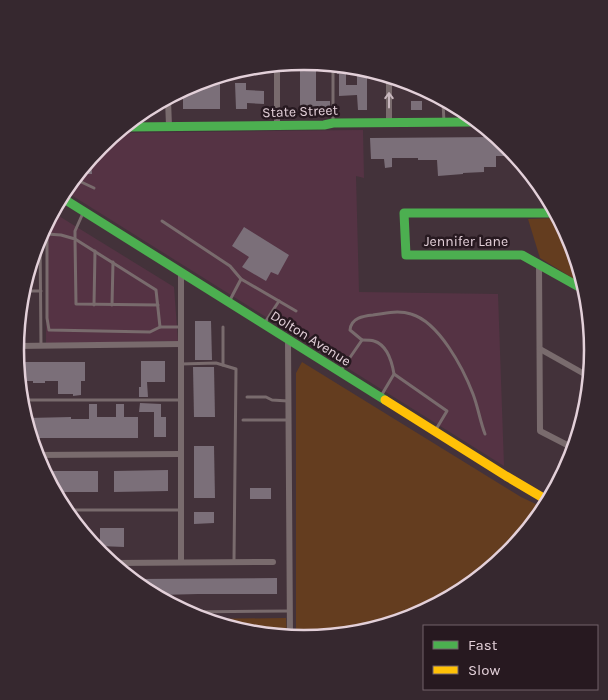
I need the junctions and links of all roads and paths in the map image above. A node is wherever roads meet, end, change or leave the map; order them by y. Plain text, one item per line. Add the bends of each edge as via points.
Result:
1 (277, 71) edge
2 (333, 71) edge
3 (389, 83) edge
4 (168, 105) edge
5 (443, 107) edge
6 (444, 122) junction
7 (467, 122) edge
8 (333, 123) junction
9 (389, 123) junction
10 (169, 126) junction
11 (277, 126) junction
12 (135, 127) edge
13 (80, 181) edge
14 (94, 188) dead end
15 (67, 201) edge
16 (84, 212) junction
17 (548, 213) edge
18 (162, 221) dead end
19 (49, 234) edge
20 (47, 239) edge
21 (75, 239) junction
22 (95, 251) junction
23 (40, 256) edge
24 (113, 262) junction
25 (539, 264) junction
26 (181, 272) junction
27 (241, 279) junction
28 (577, 286) edge
29 (41, 290) junction
30 (30, 291) edge
31 (279, 301) junction
32 (229, 302) junction
33 (94, 305) junction
34 (112, 305) junction
35 (158, 305) junction
36 (296, 311) dead end
37 (264, 325) junction
38 (181, 326) junction
39 (160, 327) junction
40 (223, 327) dead end
41 (288, 340) junction
42 (362, 340) junction
43 (181, 344) junction
44 (24, 346) edge
45 (41, 346) junction
46 (540, 348) junction
47 (180, 364) junction
48 (223, 365) junction
49 (339, 372) junction
50 (583, 373) edge
51 (394, 374) junction
52 (247, 397) dead end
53 (380, 397) junction
54 (28, 400) edge
55 (180, 400) junction
56 (289, 400) junction
57 (243, 420) dead end
58 (289, 420) junction
59 (435, 432) junction
60 (485, 434) dead end
61 (567, 445) edge
62 (180, 454) junction
63 (44, 455) edge
64 (542, 497) edge
65 (74, 510) edge
66 (180, 510) junction
67 (181, 562) junction
68 (234, 562) junction
69 (273, 562) dead end
70 (121, 563) edge
71 (290, 611) junction
72 (205, 612) edge
73 (290, 630) edge

1 - 11 street
2 - 8 lane
9 -> 3 street
4 - 10 street
5 - 6 lane
6 - 7 street, State Street
6 - 9 street, State Street
8 - 9 street, State Street
8 - 11 street, State Street
10 - 11 street, State Street
10 - 12 street, State Street
13 - 14 lane
15 - 16 street, Dolton Avenue
16 - 21 lane via 75,231
16 - 26 street, Dolton Avenue
17 - 25 street, Jennifer Lane via 404,213 406,255 522,255
18 - 27 lane via 230,266
19 - 21 lane
20 - 39 lane via 49,330 150,332
21 - 22 lane
21 - 33 lane via 76,304
22 - 24 lane
22 - 33 lane
23 - 29 lane
24 - 34 lane
24 - 35 lane via 156,290
25 - 28 street
25 - 46 street
26 - 32 street, Dolton Avenue
26 - 38 street
27 - 31 lane
27 - 32 lane
29 - 30 lane
29 - 45 lane
31 - 36 lane
31 - 37 lane
32 - 37 street, Dolton Avenue
33 - 34 lane
34 - 35 lane
35 - 39 lane
37 - 41 street, Dolton Avenue
38 - 39 lane
38 - 43 street
40 - 48 lane
41 - 49 street, Dolton Avenue
41 - 56 street
42 - 49 lane
42 - 51 lane via 375,341 386,348
42 - 60 lane via 350,330 350,326 355,319 367,315 410,313 428,323 440,335 464,374 474,395
43 - 45 street
43 - 47 street
44 - 45 street
46 - 50 street
46 - 61 street via 540,431
47 - 48 lane
47 - 55 street
48 - 68 lane via 236,368
49 - 53 street, Dolton Avenue
51 - 53 lane
51 - 59 lane via 447,411
52 - 56 lane
53 - 59 street, Dolton Avenue
54 - 55 lane
55 - 62 street
56 - 58 street
57 - 58 lane
58 - 71 street
59 - 64 street, Dolton Avenue
62 - 63 street
62 - 66 street
65 - 66 lane
66 - 67 street
67 - 68 street
67 - 70 street
68 - 69 street
71 - 72 lane
71 - 73 street

